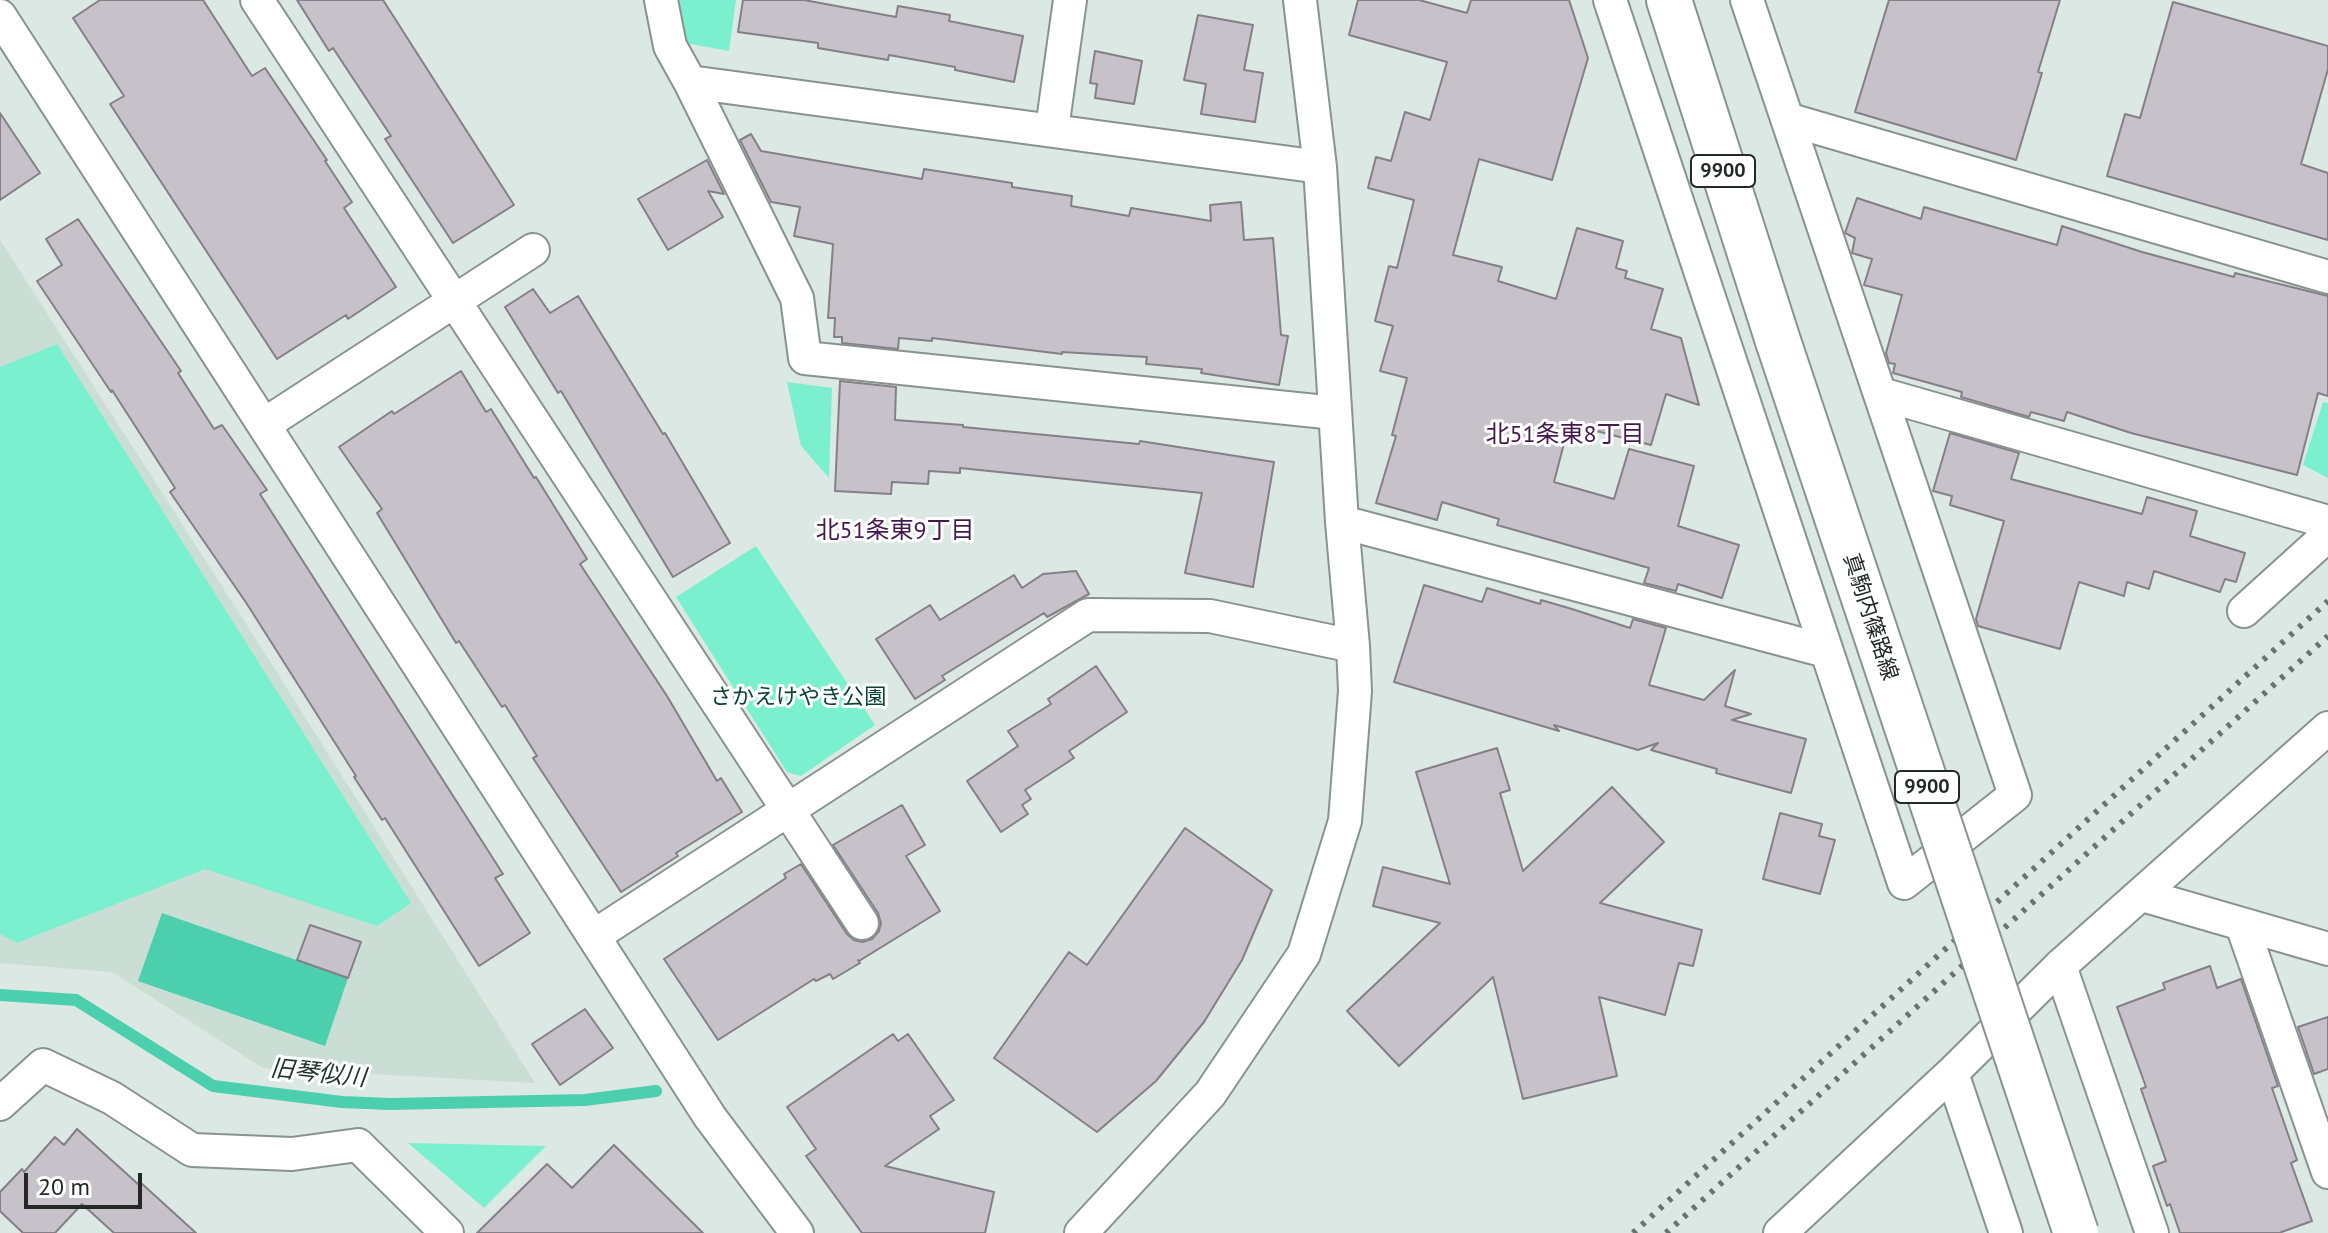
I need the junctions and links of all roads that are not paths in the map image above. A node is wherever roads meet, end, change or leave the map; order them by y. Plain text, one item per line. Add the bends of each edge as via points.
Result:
1 (12, 0) edge
2 (257, 0) edge
3 (661, 0) edge
4 (1070, 0) edge
5 (1300, 0) edge
6 (1610, 0) edge
7 (1669, 0) edge
8 (1747, 0) edge
9 (0, 8) edge
10 (0, 16) edge
11 (690, 82) junction
12 (1787, 119) junction
13 (1052, 129) junction
14 (1320, 167) junction
15 (533, 250) dead end
16 (2328, 277) edge
17 (453, 301) junction
18 (1881, 394) junction
19 (1335, 413) junction
20 (265, 424) junction
21 (1342, 522) junction
22 (2328, 522) edge
23 (2328, 535) edge
24 (2244, 611) dead end
25 (1353, 646) junction
26 (1826, 651) junction
27 (2328, 728) edge
28 (2296, 758) junction
29 (2328, 767) edge
30 (787, 812) junction
31 (2142, 895) junction
32 (862, 923) dead end
33 (2242, 925) junction
34 (594, 936) junction
35 (2328, 949) edge
36 (2060, 966) junction
37 (1952, 1073) junction
38 (0, 1104) edge
39 (2328, 1172) edge
40 (447, 1233) edge
41 (797, 1233) edge
42 (1081, 1233) edge
43 (1780, 1233) edge
44 (2006, 1233) edge
45 (2076, 1233) edge
46 (2152, 1233) edge

1 - 9 street
2 - 17 street
3 - 11 street via 670,46
4 - 13 street
5 - 14 street
6 - 26 street
7 - 45 main road, 真駒内篠路線 / 9900, bridge
8 - 12 street
10 - 20 street
11 - 13 street
11 - 19 street via 797,298 805,358
12 - 16 street
12 - 18 street
13 - 14 street
14 - 19 street
15 - 17 street
17 - 20 street
17 - 30 street
18 - 22 street
18 - 26 street via 2015,795 1904,883
19 - 21 street
20 - 34 street
21 - 25 street
21 - 26 street
23 - 24 street
25 - 30 street via 1210,616 1088,615
25 - 42 street via 1355,691 1345,821 1304,954 1210,1094
27 - 28 street
28 - 29 street
28 - 31 street
30 - 32 street
30 - 34 street
31 - 33 street
31 - 36 street
33 - 35 street
33 - 39 street
34 - 41 street via 710,1117
36 - 37 street
36 - 46 street
37 - 43 street
37 - 44 street
38 - 40 street via 43,1065 112,1098 192,1150 292,1154 358,1145

